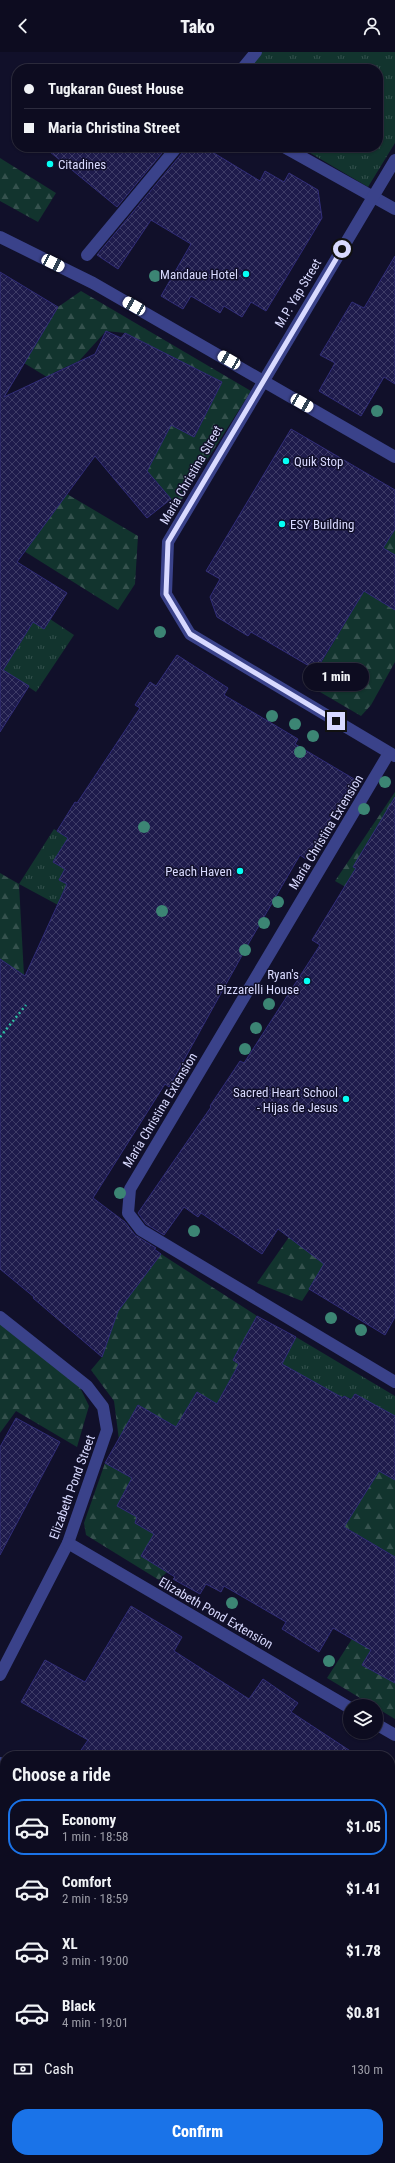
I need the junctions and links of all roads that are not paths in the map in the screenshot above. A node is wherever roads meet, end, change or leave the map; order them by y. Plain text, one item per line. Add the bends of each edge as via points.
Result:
1 (256, 52) edge
2 (246, 64) edge
3 (173, 152) edge
4 (293, 152) edge
5 (395, 160) edge
6 (373, 196) junction
7 (395, 209) edge
8 (0, 237) edge
9 (87, 255) dead end
10 (263, 380) junction
11 (395, 457) edge
12 (392, 754) edge
13 (0, 1318) edge
14 (395, 1382) edge
15 (68, 1543) junction
16 (0, 1675) edge
17 (343, 1704) edge
18 (383, 1728) edge
19 (395, 1735) edge

1 - 2 street
3 - 9 street
4 - 6 street
5 - 6 street, M.P. Yap Street
6 - 7 street
6 - 10 street, M.P. Yap Street
8 - 10 street via 93,283
10 - 11 street
10 - 12 street, Maria Christina Street via 168,542 166,594 190,634
12 - 14 street, Maria Christina Extension via 130,1189 128,1213 141,1230
13 - 15 street, Elizabeth Pond Street via 87,1386 103,1407 107,1430
15 - 16 street, Elizabeth Pond Street
15 - 17 street, Elizabeth Pond Extension
18 - 19 street

